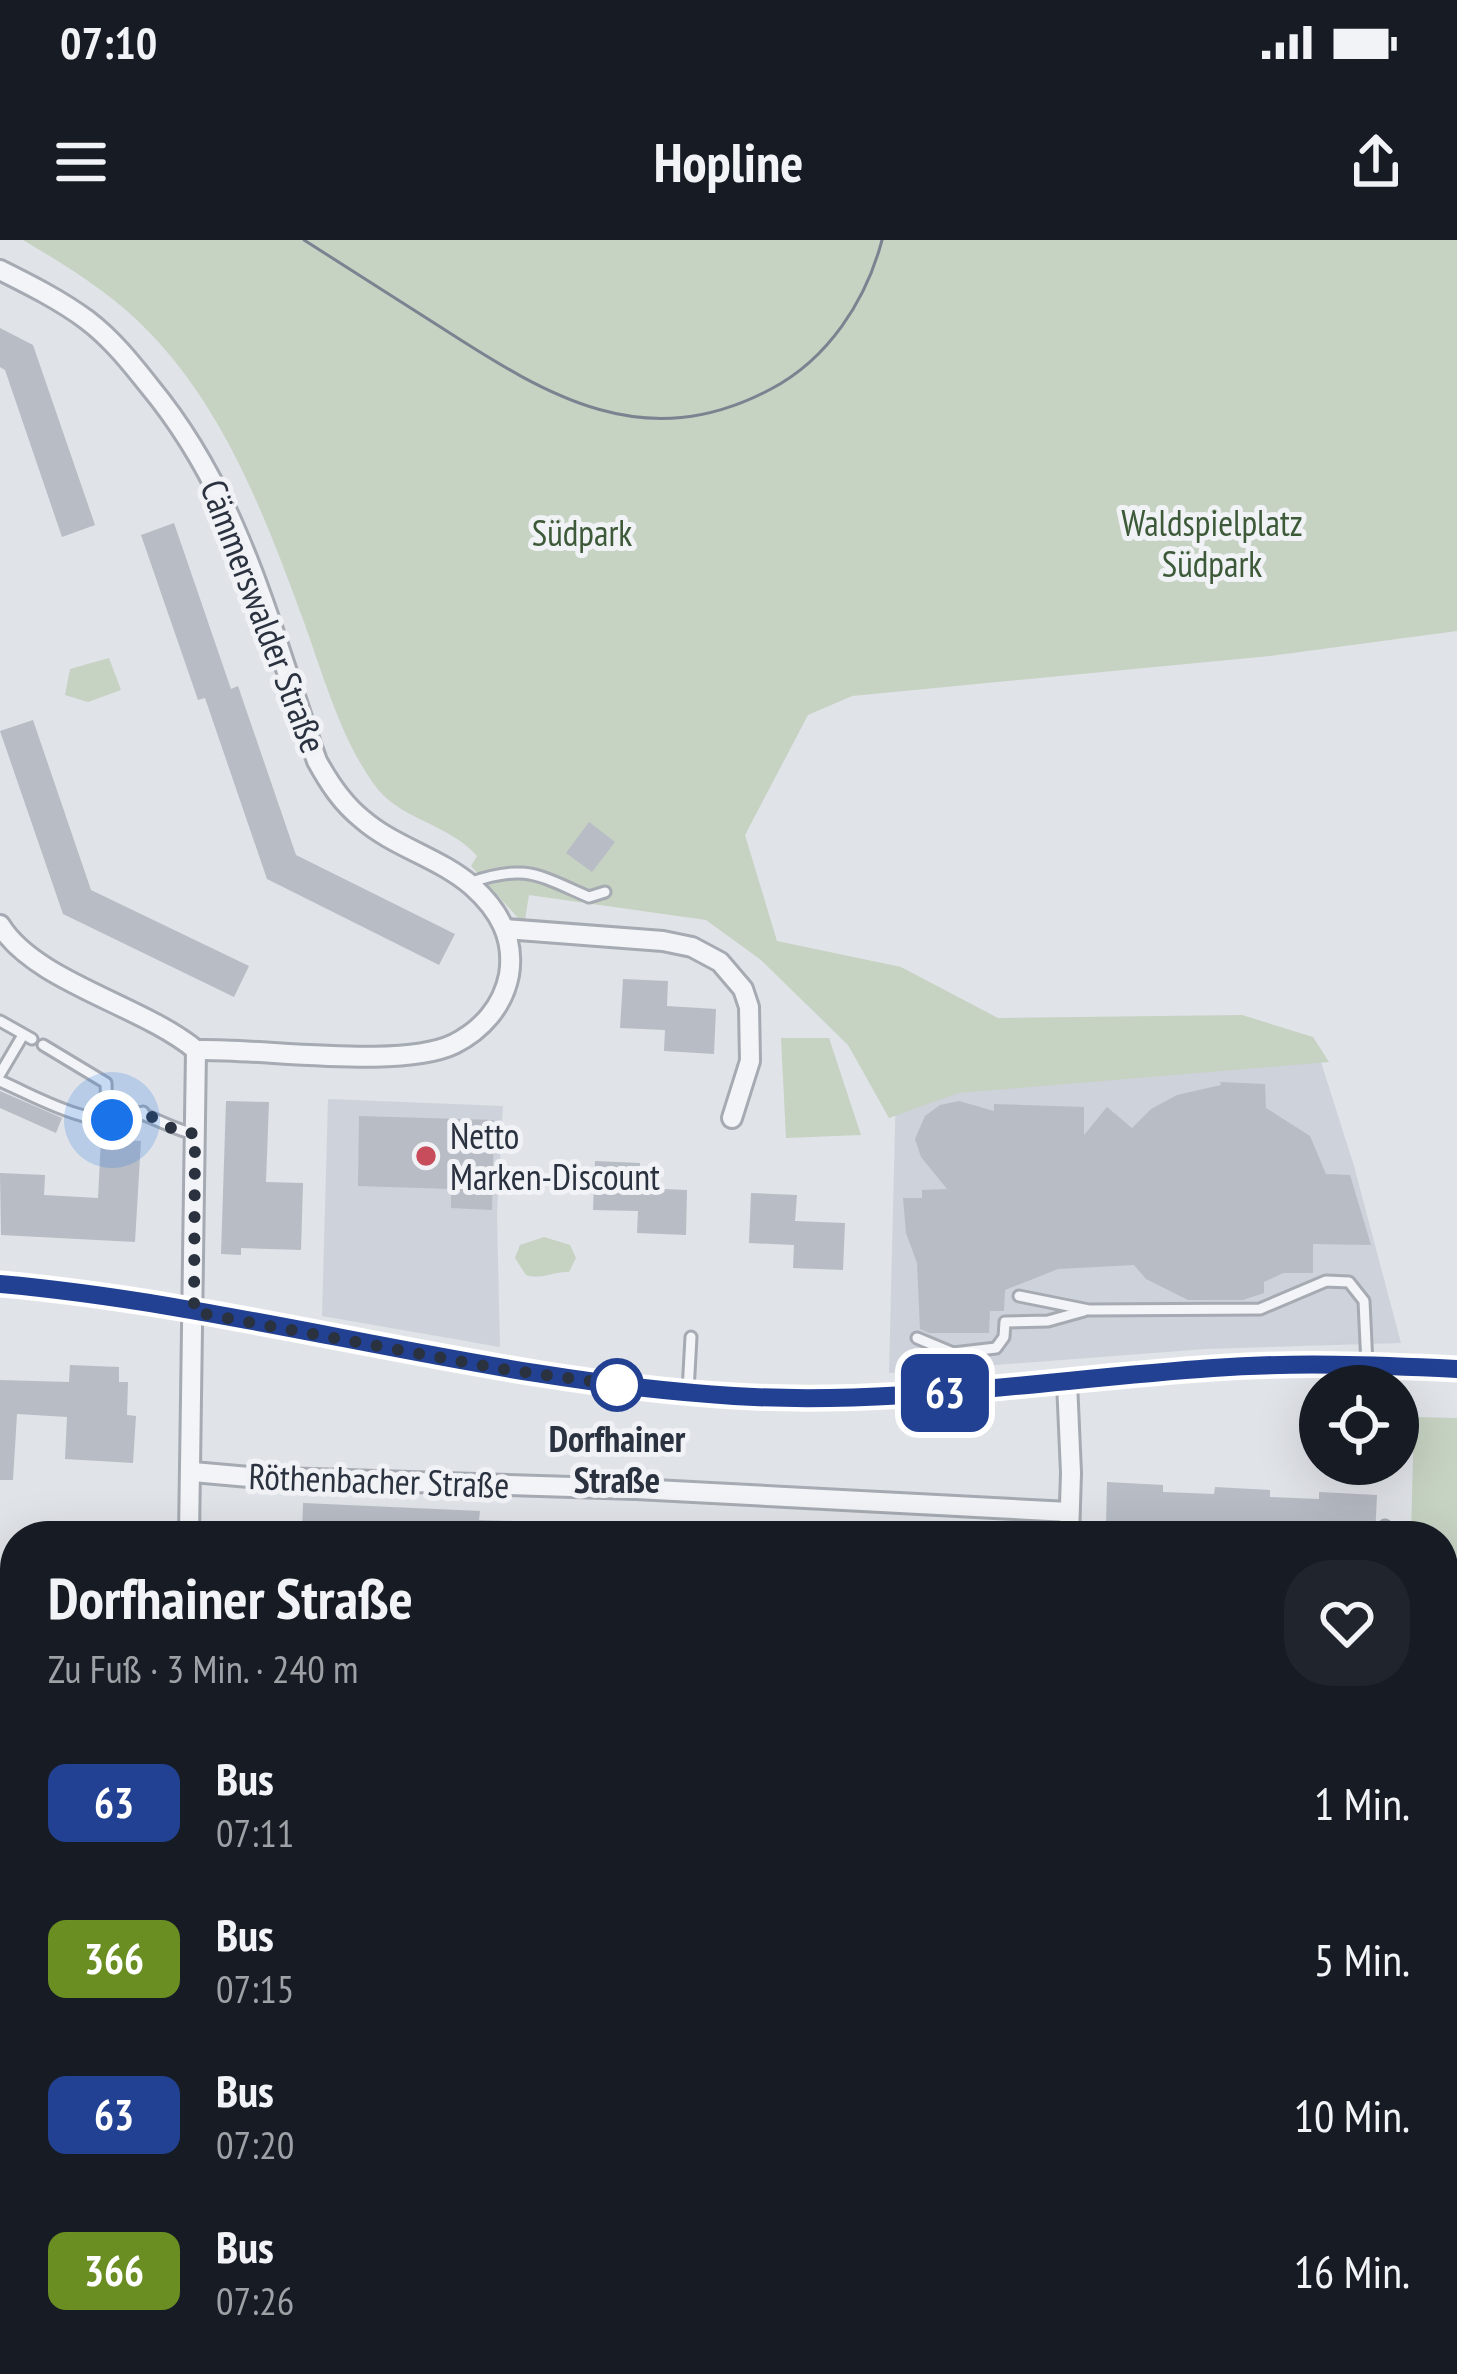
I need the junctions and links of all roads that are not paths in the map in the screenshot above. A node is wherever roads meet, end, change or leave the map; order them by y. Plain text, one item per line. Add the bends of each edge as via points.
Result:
1 (0, 270) edge
2 (469, 883) junction
3 (604, 892) dead end
4 (0, 925) edge
5 (506, 929) junction
6 (0, 1021) edge
7 (33, 1040) junction
8 (196, 1050) junction
9 (0, 1077) edge
10 (107, 1118) junction
11 (732, 1118) dead end
12 (195, 1134) junction
13 (0, 1284) edge
14 (1019, 1296) dead end
15 (1089, 1310) junction
16 (194, 1312) junction
17 (691, 1337) dead end
18 (917, 1338) dead end
19 (1367, 1365) edge
20 (1299, 1366) edge
21 (1419, 1367) edge
22 (1457, 1369) edge
23 (1067, 1382) junction
24 (688, 1392) junction
25 (193, 1472) junction
26 (1069, 1511) junction
27 (190, 1521) edge
28 (1069, 1521) edge

1 - 2 street, Cämmerswalder Straße via 88,321 123,353 207,465 334,791 364,821
2 - 3 lane via 504,871 544,876 589,897
2 - 5 street, Cämmerswalder Straße
4 - 8 street via 44,966 171,1029
5 - 8 street via 512,958 503,998 486,1022 451,1046 396,1054
5 - 11 street via 663,941 720,962 749,1007 749,1061
6 - 7 lane
7 - 9 lane
7 - 10 lane via 106,1083
8 - 12 street
9 - 10 lane via 68,1111
10 - 12 lane via 111,1108 143,1112
12 - 16 street
13 - 16 street
14 - 15 lane
15 - 18 lane via 1005,1322 996,1348 953,1353
15 - 19 lane via 1260,1309 1325,1281 1349,1282 1364,1301
16 - 24 street via 502,1369
16 - 25 street
17 - 24 lane
20 - 23 street
21 - 22 street
23 - 24 street via 832,1399
23 - 26 street
25 - 26 street, Röthenbacher Straße
25 - 27 street
26 - 28 street

